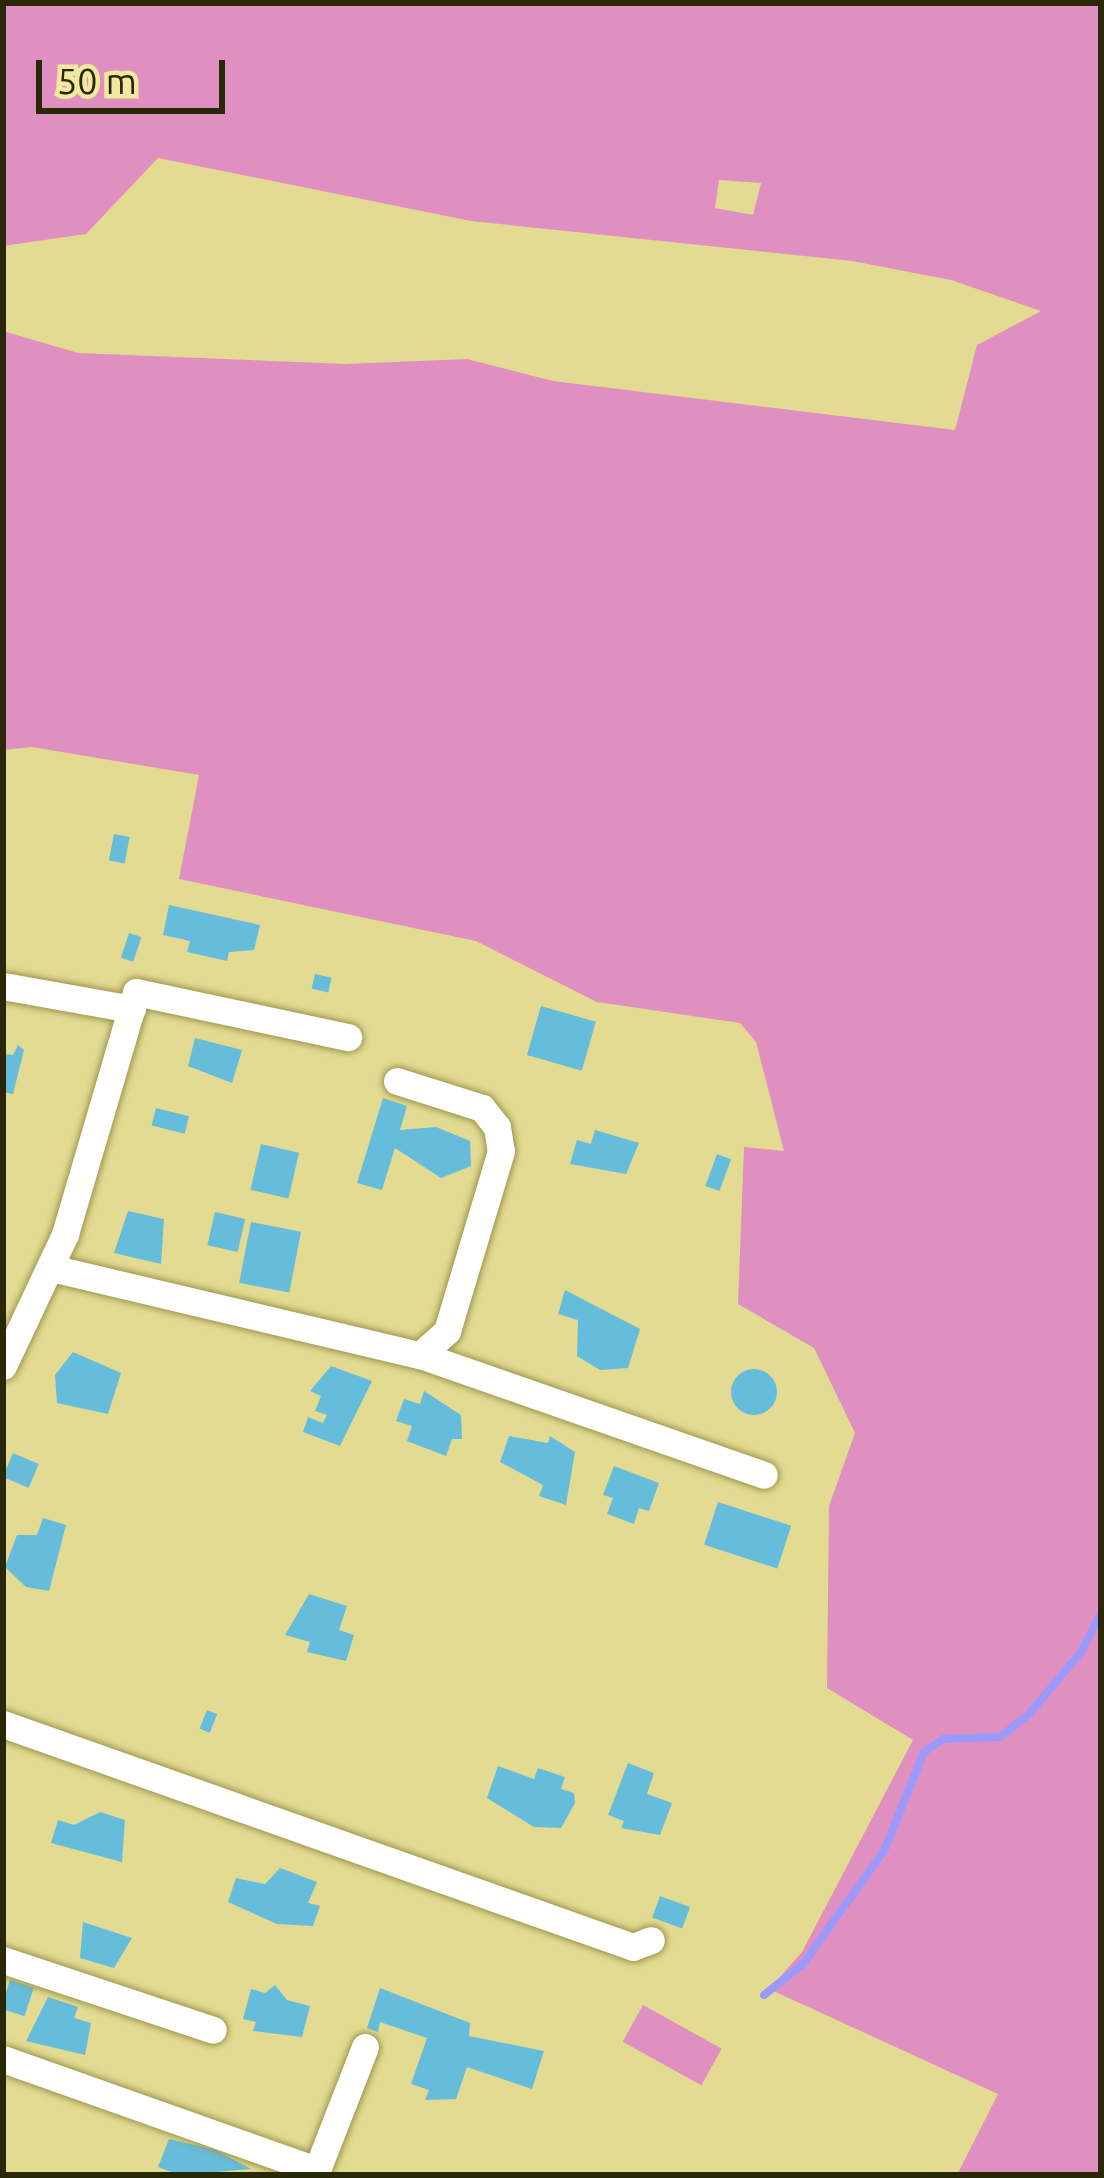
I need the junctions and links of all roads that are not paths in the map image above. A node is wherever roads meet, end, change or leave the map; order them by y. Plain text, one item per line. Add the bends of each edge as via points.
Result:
1 (3, 986) edge
2 (132, 1010) junction
3 (347, 1037) dead end
4 (398, 1082) dead end
5 (51, 1268) junction
6 (420, 1355) junction
7 (3, 1366) edge
8 (764, 1474) dead end
9 (3, 1724) edge
10 (651, 1940) dead end
11 (3, 1960) edge
12 (213, 2030) dead end
13 (365, 2047) dead end
14 (3, 2059) edge

1 - 2 street
2 - 3 street via 136,992
2 - 5 street
4 - 6 street via 482,1108 497,1127 501,1151 447,1330
5 - 6 street
5 - 7 street
6 - 8 street
9 - 10 street via 633,1947
11 - 12 street
13 - 14 street via 317,2170

